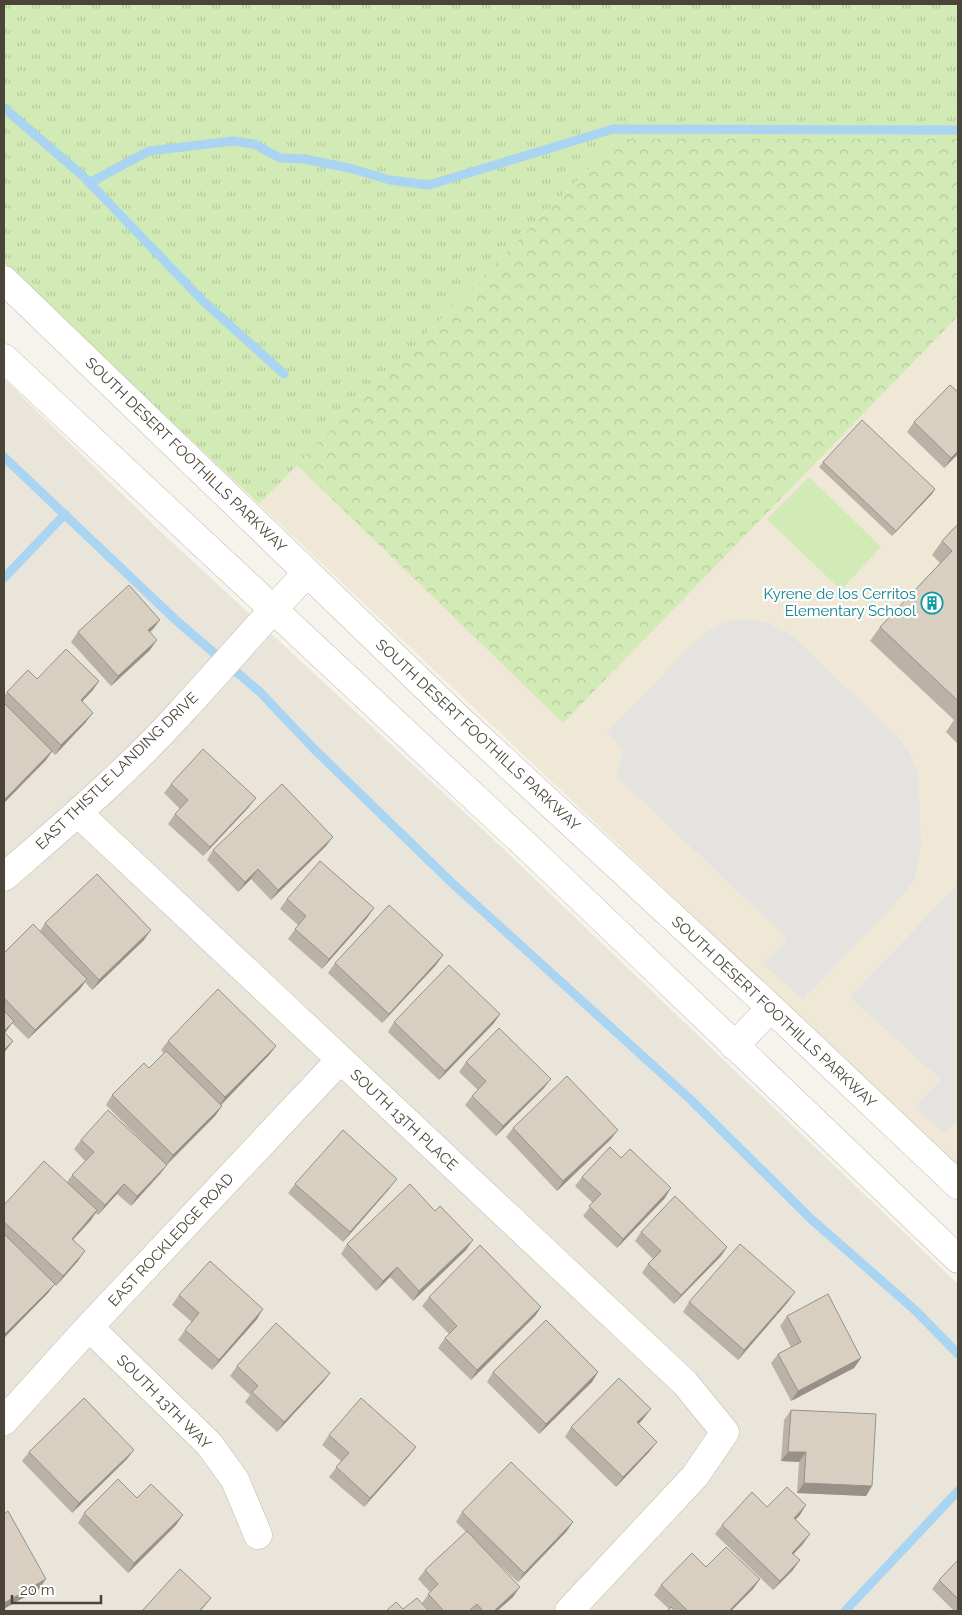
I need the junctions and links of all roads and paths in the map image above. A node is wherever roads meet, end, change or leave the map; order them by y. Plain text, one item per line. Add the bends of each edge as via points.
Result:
1 (4, 280) edge
2 (4, 358) edge
3 (307, 572) junction
4 (272, 609) junction
5 (78, 813) junction
6 (4, 877) edge
7 (771, 1008) junction
8 (734, 1046) junction
9 (340, 1060) junction
10 (958, 1185) edge
11 (958, 1259) edge
12 (88, 1327) junction
13 (4, 1422) edge
14 (258, 1535) dead end
15 (569, 1611) edge

1 - 3 street, SOUTH DESERT FOOTHILLS PARKWAY
2 - 4 street
3 - 4 street, EAST THISTLE LANDING DRIVE
3 - 7 street, SOUTH DESERT FOOTHILLS PARKWAY via 460,720
4 - 5 street, EAST THISTLE LANDING DRIVE via 181,712
4 - 8 street via 533,852
5 - 6 street, EAST THISTLE LANDING DRIVE
5 - 9 street, SOUTH 13TH PLACE
7 - 8 street
7 - 10 street, SOUTH DESERT FOOTHILLS PARKWAY
8 - 11 street
9 - 12 street, EAST ROCKLEDGE ROAD
9 - 15 street, SOUTH 13TH PLACE via 686,1383 725,1432 696,1476
12 - 13 street, EAST ROCKLEDGE ROAD
12 - 14 street, SOUTH 13TH WAY via 209,1444 235,1480

